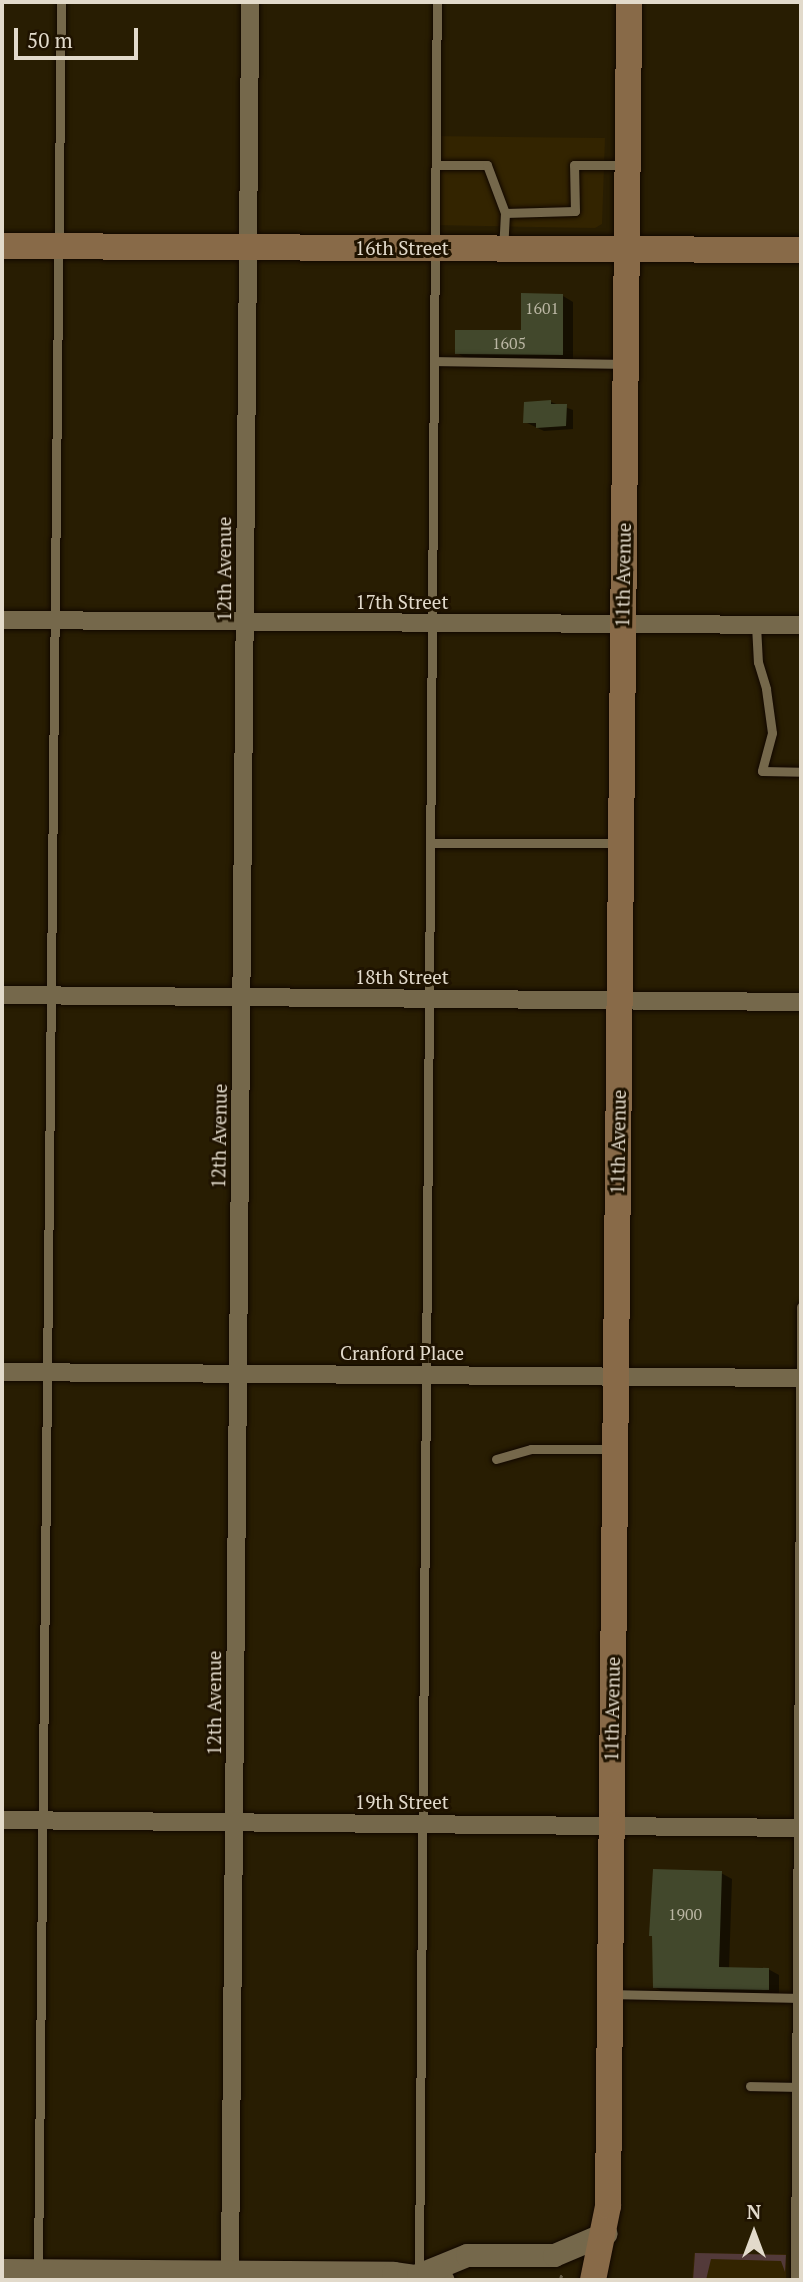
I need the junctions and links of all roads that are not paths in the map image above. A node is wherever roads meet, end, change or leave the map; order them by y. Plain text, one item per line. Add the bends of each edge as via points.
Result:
1 (61, 2) edge
2 (250, 2) edge
3 (437, 2) edge
4 (629, 2) edge
5 (436, 165) junction
6 (629, 166) junction
7 (505, 213) junction
8 (2, 246) edge
9 (60, 246) junction
10 (248, 247) junction
11 (435, 248) junction
12 (503, 248) junction
13 (629, 249) junction
14 (801, 250) edge
15 (434, 361) junction
16 (626, 364) junction
17 (2, 620) edge
18 (54, 620) junction
19 (245, 622) junction
20 (431, 623) junction
21 (623, 624) junction
22 (756, 625) junction
23 (801, 625) edge
24 (801, 772) edge
25 (430, 843) junction
26 (620, 843) junction
27 (2, 995) edge
28 (51, 996) junction
29 (242, 998) junction
30 (428, 999) junction
31 (620, 1000) junction
32 (801, 1002) edge
33 (801, 1307) edge
34 (2, 1371) edge
35 (48, 1372) junction
36 (238, 1373) junction
37 (424, 1375) junction
38 (616, 1376) junction
39 (801, 1378) edge
40 (615, 1449) junction
41 (496, 1459) dead end
42 (2, 1820) edge
43 (43, 1820) junction
44 (234, 1822) junction
45 (422, 1823) junction
46 (611, 1825) junction
47 (800, 1828) edge
48 (610, 1994) junction
49 (797, 1998) junction
50 (750, 2087) dead end
51 (797, 2087) junction
52 (606, 2233) junction
53 (2, 2270) edge
54 (38, 2270) junction
55 (230, 2271) junction
56 (423, 2277) edge
57 (443, 2280) edge
58 (593, 2280) edge
59 (795, 2280) edge

1 - 9 lane
2 - 10 street, 12th Avenue
3 - 5 lane
4 - 6 main road, 11th Avenue
5 - 7 lane via 487,165
5 - 11 lane
6 - 7 lane via 574,166 575,211
6 - 13 main road, 11th Avenue
7 - 12 lane
8 - 9 main road, 16th Street
9 - 10 main road, 16th Street
9 - 18 lane
10 - 11 main road, 16th Street
10 - 19 street, 12th Avenue
11 - 12 main road, 16th Street
11 - 15 lane
12 - 13 main road, 16th Street
13 - 14 main road, 16th Street
13 - 16 main road, 11th Avenue
15 - 16 lane
15 - 20 lane
16 - 21 main road, 11th Avenue
17 - 18 street, 17th Street
18 - 19 street, 17th Street
18 - 28 lane
19 - 20 street, 17th Street
19 - 29 street, 12th Avenue
20 - 21 street, 17th Street
20 - 25 lane
21 - 22 street, 17th Street
21 - 26 main road, 11th Avenue
22 - 23 street, 17th Street
22 - 24 lane via 772,733 762,771
25 - 26 lane
25 - 30 lane
26 - 31 main road, 11th Avenue
27 - 28 street, 18th Street
28 - 29 street, 18th Street
28 - 35 lane
29 - 30 street, 18th Street
29 - 36 street, 12th Avenue
30 - 31 street, 18th Street
30 - 37 lane
31 - 32 street, 18th Street
31 - 38 main road, 11th Avenue
33 - 39 lane
34 - 35 street, Cranford Place
35 - 36 street, Cranford Place
35 - 43 lane
36 - 37 street, Cranford Place
36 - 44 street, 12th Avenue
37 - 38 street, Cranford Place
37 - 45 lane
38 - 39 street, Cranford Place
38 - 40 main road, 11th Avenue
39 - 47 lane
40 - 41 lane via 531,1449
40 - 46 main road, 11th Avenue
42 - 43 street, 19th Street
43 - 44 street, 19th Street
43 - 54 lane
44 - 45 street, 19th Street
44 - 55 street, 12th Avenue
45 - 46 street, 19th Street
45 - 56 lane
46 - 47 street, 19th Street
46 - 48 main road, 11th Avenue
47 - 49 lane
48 - 49 lane
48 - 52 main road, 11th Avenue
49 - 51 lane
50 - 51 lane
51 - 59 lane
52 - 56 street via 554,2255 467,2255
52 - 58 main road, 11th Avenue
53 - 54 street
54 - 55 street
55 - 56 street
56 - 57 street

